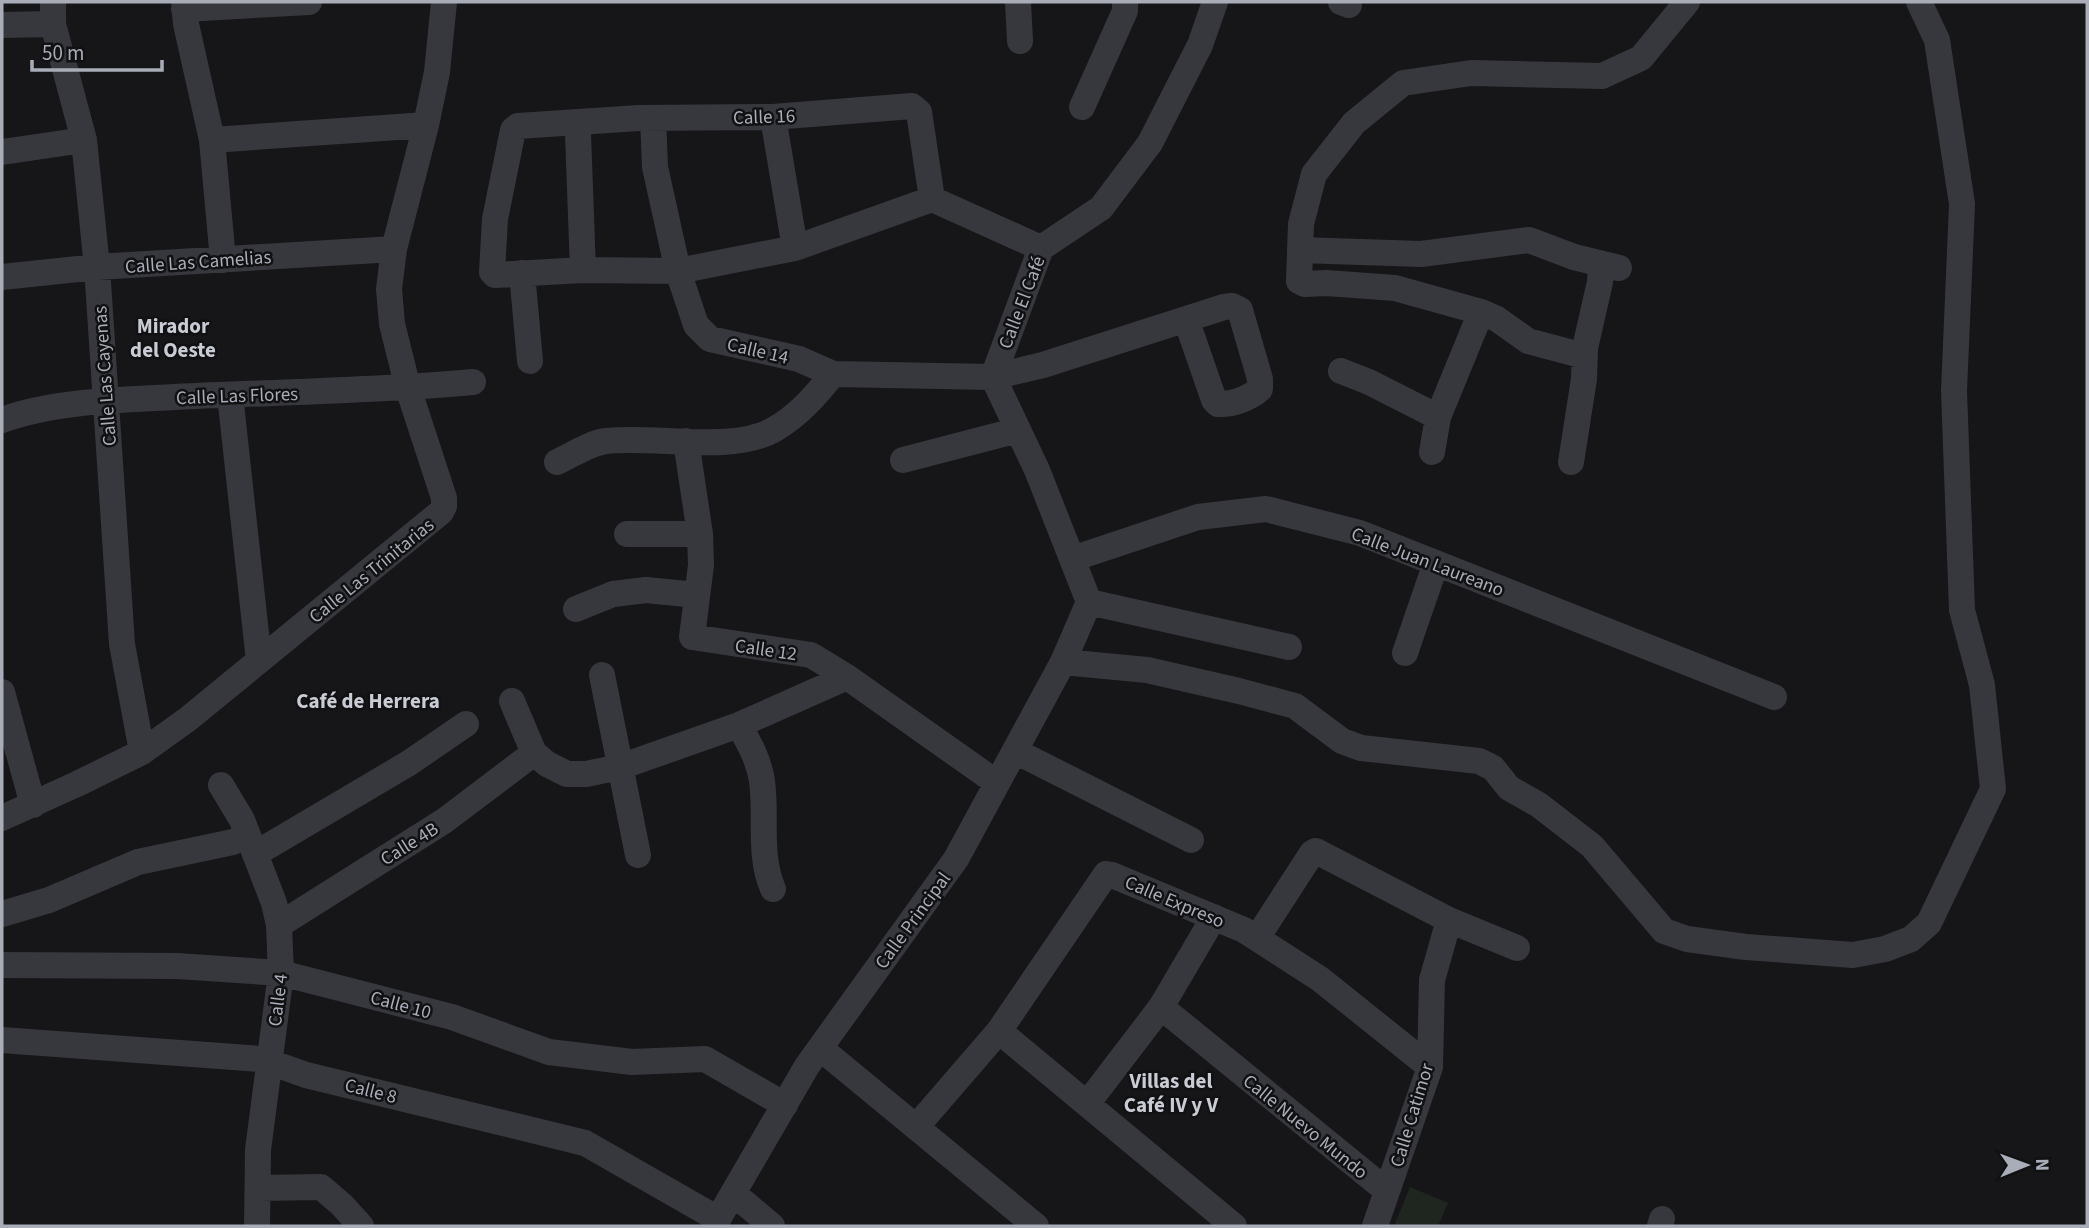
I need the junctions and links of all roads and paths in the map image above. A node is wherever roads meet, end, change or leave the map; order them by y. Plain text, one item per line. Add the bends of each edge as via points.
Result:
1 (309, 2) edge
2 (444, 2) edge
3 (1018, 2) edge
4 (1125, 2) edge
5 (1215, 2) edge
6 (1687, 2) edge
7 (1919, 2) edge
8 (184, 5) edge
9 (53, 13) edge
10 (2, 24) edge
11 (1020, 41) dead end
12 (1082, 107) dead end
13 (773, 117) junction
14 (653, 118) junction
15 (426, 125) junction
16 (578, 134) dead end
17 (84, 140) junction
18 (212, 140) junction
19 (2, 152) edge
20 (932, 199) junction
21 (795, 248) junction
22 (1041, 248) junction
23 (394, 249) junction
24 (1300, 250) junction
25 (223, 260) junction
26 (97, 267) junction
27 (583, 270) junction
28 (678, 271) junction
29 (522, 273) junction
30 (2, 277) edge
31 (1481, 312) junction
32 (1186, 319) dead end
33 (1584, 356) junction
34 (530, 361) dead end
35 (1341, 371) dead end
36 (833, 374) junction
37 (993, 377) junction
38 (473, 382) dead end
39 (408, 388) junction
40 (230, 394) junction
41 (106, 401) junction
42 (1438, 417) junction
43 (2, 420) edge
44 (1018, 430) junction
45 (686, 441) junction
46 (1432, 452) dead end
47 (904, 460) dead end
48 (557, 462) dead end
49 (1571, 462) dead end
50 (627, 534) dead end
51 (700, 534) junction
52 (1072, 559) junction
53 (1436, 563) junction
54 (697, 595) junction
55 (1089, 602) junction
56 (576, 610) dead end
57 (1289, 647) dead end
58 (1405, 653) dead end
59 (259, 661) junction
60 (1063, 662) junction
61 (602, 675) dead end
62 (847, 677) junction
63 (2, 692) edge
64 (1773, 697) dead end
65 (512, 701) dead end
66 (466, 724) dead end
67 (739, 725) junction
68 (1015, 751) junction
69 (142, 752) junction
70 (534, 753) junction
71 (620, 767) junction
72 (997, 783) junction
73 (221, 785) dead end
74 (33, 805) junction
75 (2, 818) edge
76 (1191, 840) dead end
77 (252, 845) junction
78 (638, 855) dead end
79 (773, 889) dead end
80 (2, 914) edge
81 (1214, 917) junction
82 (1449, 920) junction
83 (279, 925) junction
84 (1257, 938) junction
85 (1517, 948) dead end
86 (2, 965) edge
87 (281, 973) junction
88 (1161, 1007) junction
89 (999, 1031) junction
90 (2, 1040) edge
91 (820, 1048) junction
92 (269, 1062) junction
93 (1430, 1067) junction
94 (1087, 1104) junction
95 (785, 1105) junction
96 (917, 1126) junction
97 (258, 1188) junction
98 (1387, 1191) junction
99 (733, 1193) junction
100 (716, 1223) edge
101 (257, 1226) edge
102 (361, 1226) edge
103 (772, 1226) edge
104 (1036, 1226) edge
105 (1234, 1226) edge
106 (1375, 1226) edge

1 - 8 street
2 - 15 street, Calle Las Trinitarias
3 - 11 street
4 - 12 street
5 - 22 street, Calle El Café via 1200,45 1150,143 1101,208
6 - 24 street via 1641,58 1602,76 1471,73 1403,83 1354,123 1314,174 1301,224
7 - 60 street via 1937,40 1962,204 1954,391 1962,610 1982,685 1993,789 1929,923 1910,939 1853,954 1687,939 1664,930 1592,846 1509,788 1493,768 1479,761 1362,748 1342,741 1295,706 1147,670
8 - 18 street
9 - 10 street
9 - 17 street, Calle Las Cayenas
13 - 14 street, Calle 16
13 - 20 street, Calle 16 via 912,106 919,112
13 - 21 street
14 - 28 street, Calle 14 via 655,167
14 - 29 street, Calle 16 via 518,126 513,130 495,219 492,272
15 - 18 street
15 - 23 street, Calle Las Trinitarias
16 - 27 street
17 - 19 street
17 - 26 street, Calle Las Cayenas
18 - 25 street
20 - 21 street
20 - 22 street
21 - 28 street
22 - 37 street, Calle El Café
23 - 25 street, Calle Las Camelias
23 - 39 street, Calle Las Trinitarias via 389,306
24 - 31 street via 1299,281 1305,284 1395,288
24 - 33 street via 1421,254 1530,240 1610,266 1600,282
25 - 26 street, Calle Las Camelias
26 - 30 street, Calle Las Camelias
26 - 41 street, Calle Las Cayenas
27 - 28 street
27 - 29 street
28 - 36 street, Calle 14 via 696,325 710,339 799,359
29 - 34 street
31 - 33 street via 1528,341
31 - 42 street
32 - 37 street, Calle 14
33 - 49 street
35 - 42 street
36 - 37 street, Calle 14
36 - 45 street via 813,399 774,430 754,438
37 - 44 street
38 - 39 street, Calle Las Flores
39 - 40 street, Calle Las Flores
39 - 59 street, Calle Las Trinitarias via 444,498 441,512
40 - 41 street, Calle Las Flores
40 - 59 street
41 - 43 street, Calle Las Flores
41 - 69 street, Calle Las Cayenas via 122,644
42 - 46 street
44 - 47 street
44 - 52 street
45 - 48 street via 604,441
45 - 51 street, Calle 12
50 - 51 street
51 - 54 street, Calle 12
52 - 53 street, Calle Juan Laureano via 1198,517 1266,509 1360,533
52 - 55 street
53 - 58 street
53 - 64 street, Calle Juan Laureano
54 - 56 street via 646,590 613,593
54 - 62 street, Calle 12 via 692,637 811,655
55 - 57 street
55 - 60 street, Calle Principal
59 - 69 street, Calle Las Trinitarias
60 - 68 street, Calle Principal
61 - 71 street
62 - 67 street
62 - 72 street, Calle 12
63 - 74 street
65 - 70 street
66 - 77 street via 399,770
67 - 71 street
67 - 79 street via 756,756 762,780 763,846
68 - 72 street, Calle Principal
68 - 76 street
69 - 74 street, Calle Las Trinitarias
70 - 71 street via 567,774
70 - 83 street, Calle 4B via 444,821
71 - 78 street
72 - 91 street, Calle Principal via 956,859
73 - 77 street, Calle 4
74 - 75 street, Calle Las Trinitarias
77 - 80 street via 233,842 138,862 49,900
77 - 83 street, Calle 4
81 - 84 street, Calle Expreso
81 - 88 street
81 - 89 street, Calle Expreso via 1106,874
82 - 84 street via 1316,851
82 - 85 street
82 - 93 street, Calle Catimor via 1433,980
83 - 87 street, Calle 4
84 - 93 street, Calle Expreso via 1320,979
86 - 87 street, Calle 10 via 177,966
87 - 92 street, Calle 4
87 - 95 street, Calle 10 via 452,1017 549,1052 632,1062 705,1059
88 - 94 street
88 - 98 street, Calle Nuevo Mundo
89 - 94 street
89 - 96 street, Calle Expreso
90 - 92 street, Calle 8
91 - 95 street, Calle Principal
91 - 96 street
92 - 97 street, Calle 4
92 - 100 street, Calle 8 via 585,1143
93 - 98 street, Calle Catimor
94 - 105 street
95 - 99 street, Calle Principal
96 - 104 street
97 - 101 street, Calle 4
97 - 102 street via 321,1187
98 - 106 street, Calle Catimor
99 - 100 street, Calle Principal
99 - 103 street

